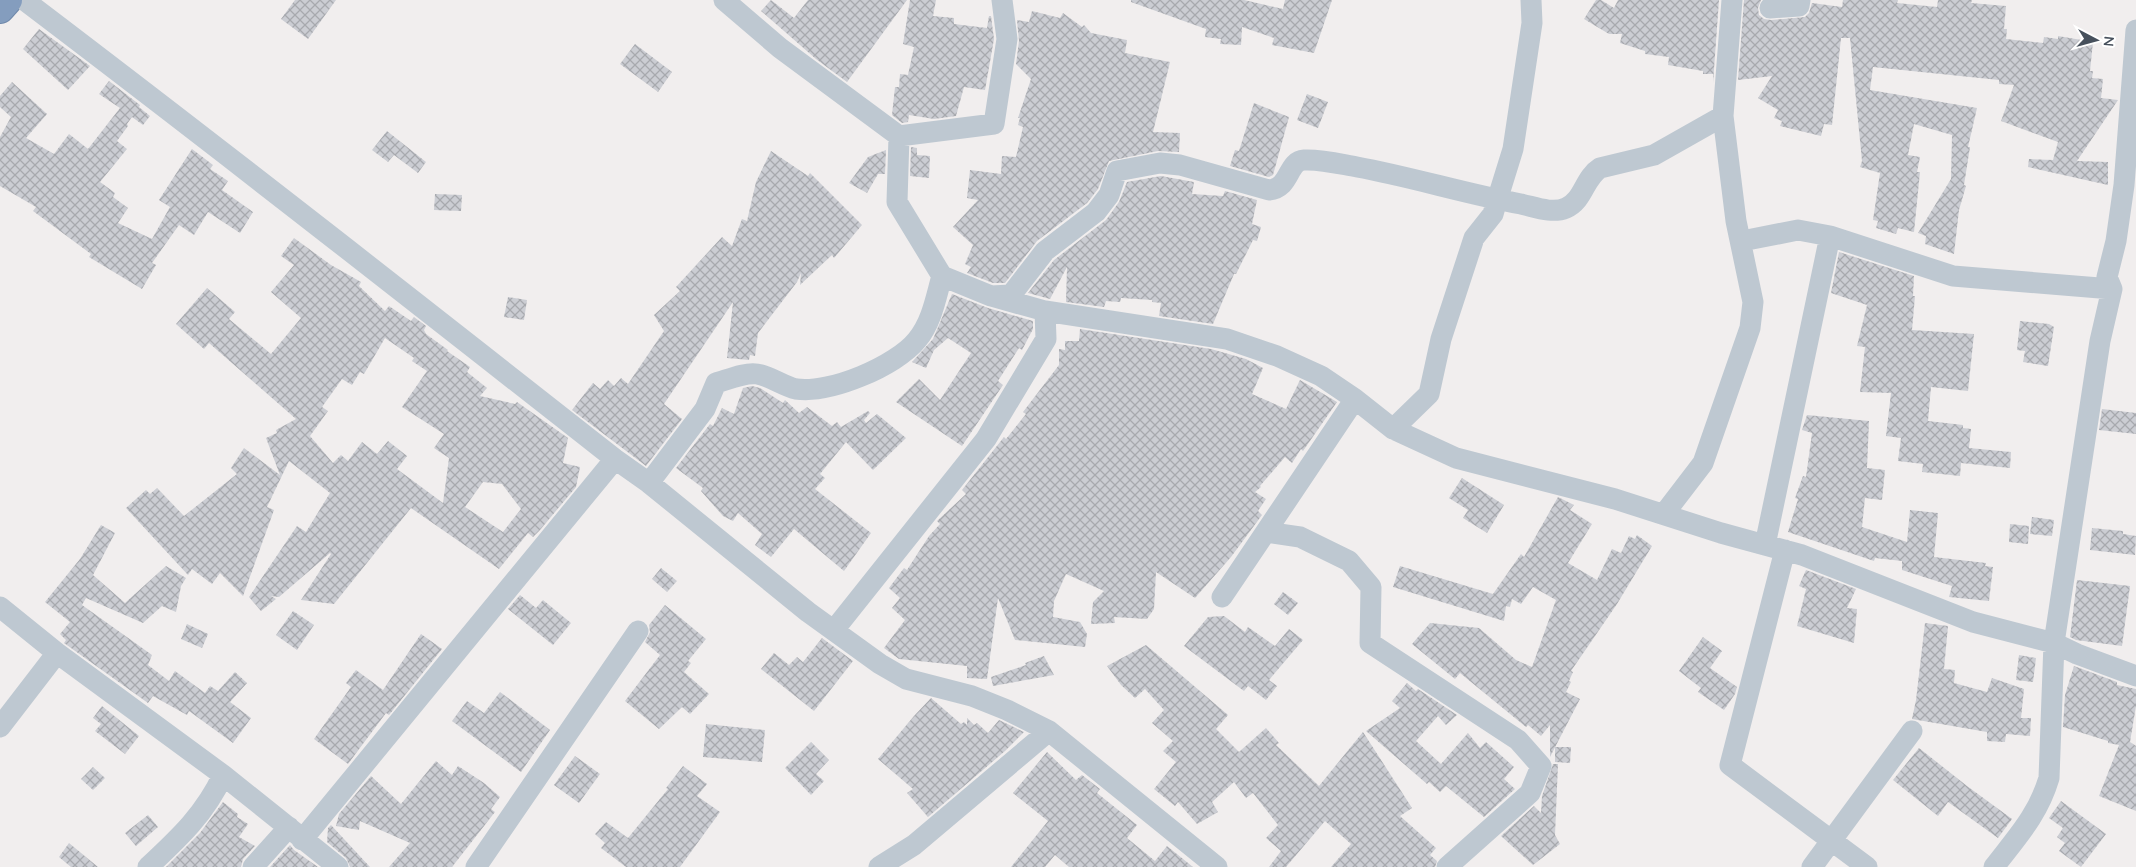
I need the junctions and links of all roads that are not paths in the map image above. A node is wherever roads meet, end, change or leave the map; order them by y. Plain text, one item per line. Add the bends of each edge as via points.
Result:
1 (8, 0) edge
2 (24, 0) edge
3 (724, 0) edge
4 (1002, 0) edge
5 (1531, 0) edge
6 (1732, 0) edge
7 (1800, 0) edge
8 (1770, 8) dead end
9 (0, 9) edge
10 (2136, 30) edge
11 (1723, 116) junction
12 (899, 136) junction
13 (1497, 200) junction
14 (1830, 236) junction
15 (1742, 241) junction
16 (942, 276) junction
17 (2112, 289) junction
18 (991, 296) junction
19 (1046, 311) junction
20 (1355, 399) junction
21 (1393, 429) junction
22 (615, 459) junction
23 (649, 483) junction
24 (1664, 514) junction
25 (1266, 532) junction
26 (1775, 548) junction
27 (1222, 597) dead end
28 (0, 607) edge
29 (834, 630) junction
30 (638, 631) dead end
31 (2054, 642) junction
32 (57, 653) junction
33 (2136, 676) edge
34 (0, 727) edge
35 (1049, 730) junction
36 (1912, 732) dead end
37 (223, 775) junction
38 (296, 833) junction
39 (1832, 840) junction
40 (148, 867) edge
41 (253, 867) edge
42 (338, 867) edge
43 (476, 867) edge
44 (879, 867) edge
45 (1216, 867) edge
46 (1447, 867) edge
47 (1812, 867) edge
48 (1867, 867) edge
49 (1994, 867) edge

1 - 9 highway
2 - 22 street
3 - 12 street via 780,48
4 - 12 street via 1008,39 994,124
5 - 13 street via 1532,23 1513,149
6 - 11 street
7 - 8 street via 1799,6
10 - 17 street via 2124,185 2107,277
11 - 13 street via 1654,155 1600,168 1579,198 1566,208 1555,211
11 - 15 street via 1736,220
12 - 16 street via 897,202
13 - 18 street via 1396,174 1316,160 1301,160 1294,165 1283,185 1269,190 1180,165 1160,162 1144,165 1117,171 1109,195 1096,212 1045,251 1011,294
13 - 21 street via 1492,214 1474,238 1441,339 1430,394
14 - 15 street via 1798,230
14 - 17 street via 1953,276
14 - 26 street
15 - 24 street via 1753,302 1750,328 1703,463
16 - 18 street
16 - 23 street via 931,314 918,340 898,356 849,382 833,387 796,388 755,373 716,383 705,409
17 - 31 street via 2100,341
18 - 19 street
19 - 20 street via 1226,339 1277,356 1321,376
19 - 29 street via 1046,339 986,439
20 - 21 street
20 - 25 street
21 - 24 street via 1456,458
22 - 23 street
22 - 38 street
23 - 29 street
24 - 26 street
25 - 27 street
25 - 46 street via 1300,537 1349,561 1371,587 1370,643 1518,740 1541,766 1530,792
26 - 31 street via 1821,562 1973,622
26 - 39 street via 1730,765
28 - 32 street
29 - 35 street via 906,679 972,696
30 - 43 street
31 - 33 street
31 - 49 street via 2049,778 2032,820
32 - 34 street
32 - 37 street
35 - 44 street via 914,845
35 - 45 street
36 - 39 street
37 - 38 street
37 - 40 street via 211,800 177,840
38 - 41 street
38 - 42 street
39 - 47 street
39 - 48 street

